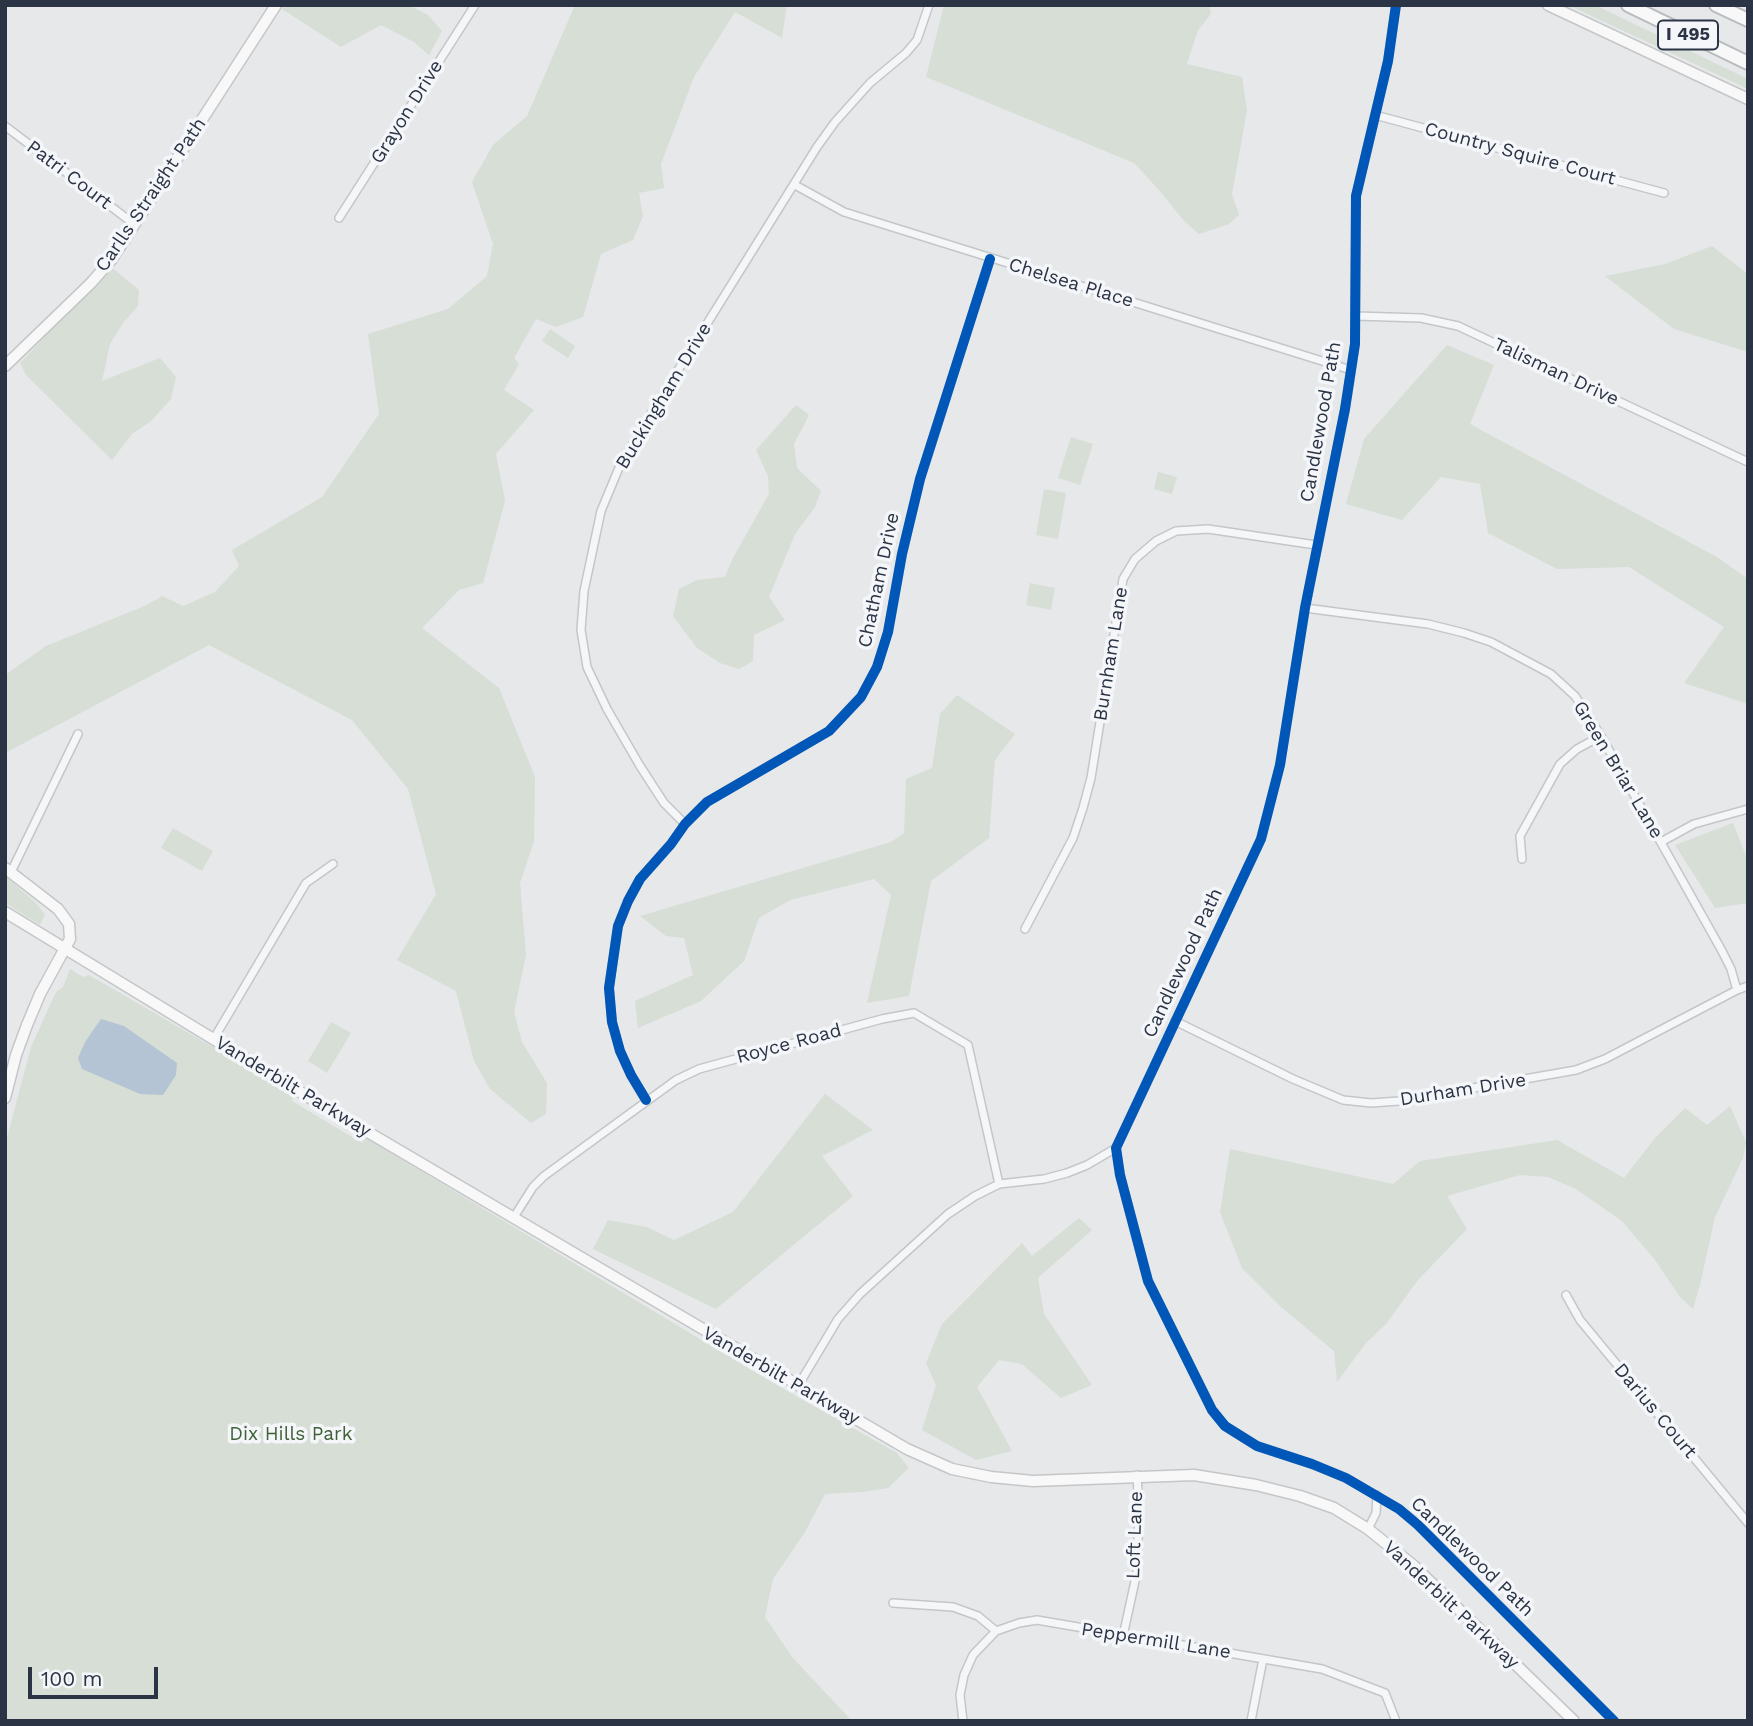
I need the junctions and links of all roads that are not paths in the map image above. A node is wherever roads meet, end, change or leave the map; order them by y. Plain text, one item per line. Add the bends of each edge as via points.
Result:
1 (276, 5) edge
2 (475, 5) edge
3 (929, 5) edge
4 (1396, 5) edge
5 (1548, 5) edge
6 (1628, 5) edge
7 (1716, 5) edge
8 (1748, 20) edge
9 (1748, 63) edge
10 (1748, 99) edge
11 (1375, 115) junction
12 (5, 126) edge
13 (795, 186) junction
14 (1664, 193) dead end
15 (339, 218) dead end
16 (134, 224) junction
17 (990, 259) junction
18 (1356, 316) junction
19 (5, 366) edge
20 (1351, 370) junction
21 (1748, 462) edge
22 (1316, 545) junction
23 (1305, 608) junction
24 (78, 734) dead end
25 (1601, 736) junction
26 (1748, 809) edge
27 (685, 824) junction
28 (1661, 842) junction
29 (1522, 859) dead end
30 (334, 864) dead end
31 (8, 870) edge
32 (5, 912) edge
33 (1025, 929) dead end
34 (64, 948) junction
35 (1748, 986) edge
36 (1737, 990) junction
37 (1175, 1021) junction
38 (213, 1040) junction
39 (11, 1054) edge
40 (5, 1098) edge
41 (646, 1100) junction
42 (1116, 1148) junction
43 (999, 1184) junction
44 (514, 1217) junction
45 (1566, 1295) dead end
46 (797, 1386) junction
47 (1137, 1475) junction
48 (1377, 1495) junction
49 (1748, 1523) edge
50 (1368, 1529) junction
51 (893, 1603) dead end
52 (996, 1631) junction
53 (1124, 1636) junction
54 (1263, 1659) junction
55 (963, 1721) edge
56 (1251, 1721) edge
57 (1396, 1721) edge
58 (1574, 1721) edge
59 (1614, 1721) edge

1 - 16 main road, Carlls Straight Path
2 - 15 street, Grayon Drive
3 - 13 street, Buckingham Drive via 917,40 835,122
4 - 11 street, Candlewood Path
5 - 10 main road
6 - 9 highway, I 495
7 - 8 highway, I 495
11 - 14 street, Country Squire Court
11 - 18 street, Candlewood Path via 1356,196
12 - 16 street, Patri Court
13 - 17 street, Chelsea Place via 844,212
13 - 27 street, Buckingham Drive via 621,463 601,512 584,591 580,630 587,667 640,766 664,803
16 - 19 main road, Carlls Straight Path via 91,283
17 - 20 street, Chelsea Place
17 - 27 street, Chatham Drive via 920,479 877,667 860,697 829,731 707,802
18 - 20 street, Candlewood Path
18 - 21 street, Talisman Drive via 1421,318 1458,326
20 - 22 street, Candlewood Path
22 - 23 street, Candlewood Path
22 - 33 street, Burnham Lane via 1208,529 1176,531 1135,559 1123,579 1083,808 1073,838
23 - 25 street, Green Briar Lane via 1429,624 1491,642 1551,674 1575,696
23 - 37 street, Candlewood Path via 1280,765 1261,839
24 - 31 street
25 - 28 street, Green Briar Lane
25 - 29 street via 1560,764 1520,836
26 - 28 street via 1694,824
27 - 41 street, Chatham Drive via 640,879 618,926 612,956 608,988 612,1022 620,1051
28 - 36 street, Green Briar Lane via 1723,951
30 - 38 street via 306,883
31 - 34 main road via 58,909 69,924 70,939
32 - 34 main road, Vanderbilt Parkway
34 - 38 main road, Vanderbilt Parkway
34 - 39 main road
35 - 36 street, Durham Drive
36 - 37 street, Durham Drive via 1576,1070 1371,1103 1343,1100
37 - 42 street, Candlewood Path
38 - 44 main road, Vanderbilt Parkway
39 - 40 main road
41 - 43 street, Royce Road via 699,1069 914,1013 968,1045
41 - 44 street, Royce Road via 544,1176
42 - 43 street via 1067,1173
42 - 48 street, Candlewood Path via 1148,1281 1212,1410 1225,1426 1257,1446 1312,1464
43 - 46 street via 948,1214 860,1294 838,1319
44 - 46 main road, Vanderbilt Parkway
45 - 49 street, Darius Court via 1580,1320
46 - 47 main road, Vanderbilt Parkway via 907,1449 952,1469 1033,1480
47 - 50 main road, Vanderbilt Parkway via 1194,1475 1256,1485 1334,1508
47 - 53 street, Loft Lane via 1137,1572
48 - 50 street via 1376,1513
48 - 59 street, Candlewood Path via 1418,1525
50 - 58 main road, Vanderbilt Parkway via 1414,1566
51 - 52 street via 953,1607 978,1616
52 - 53 street, Peppermill Lane via 1037,1620
52 - 55 street via 973,1655 964,1675 960,1695
53 - 54 street, Peppermill Lane
54 - 56 street
54 - 57 street, Peppermill Lane via 1322,1669 1385,1693

